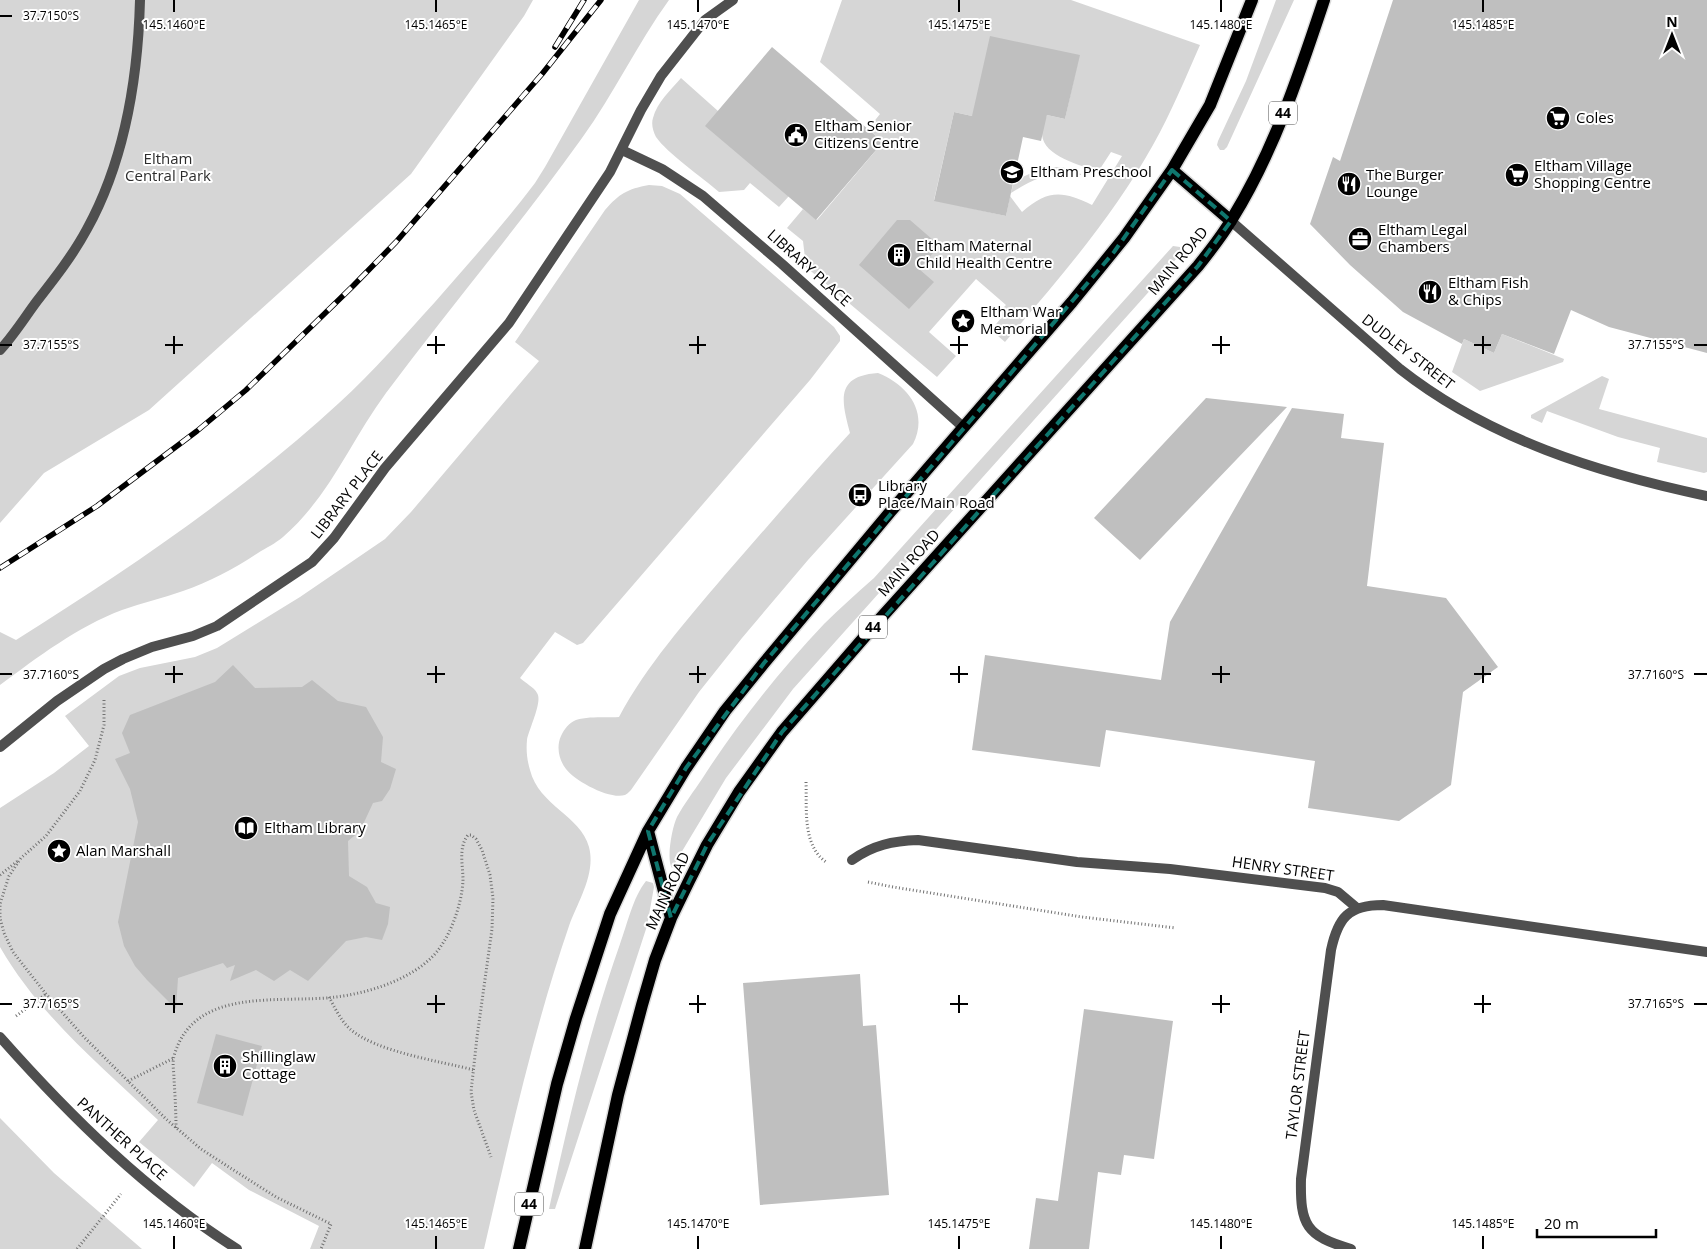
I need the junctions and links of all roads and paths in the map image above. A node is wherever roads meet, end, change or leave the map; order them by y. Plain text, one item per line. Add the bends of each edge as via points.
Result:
1 (140, 0) edge
2 (733, 0) edge
3 (1252, 0) edge
4 (1324, 0) edge
5 (622, 150) junction
6 (1172, 170) junction
7 (1231, 221) junction
8 (0, 350) edge
9 (963, 427) junction
10 (1707, 496) edge
11 (104, 669) junction
12 (0, 747) edge
13 (806, 782) dead end
14 (648, 831) junction
15 (21, 858) junction
16 (852, 860) dead end
17 (830, 864) dead end
18 (0, 875) edge
19 (866, 881) dead end
20 (1357, 908) junction
21 (671, 918) junction
22 (1176, 928) dead end
23 (1707, 952) edge
24 (46, 994) junction
25 (329, 997) junction
26 (12, 1018) dead end
27 (0, 1037) edge
28 (174, 1058) junction
29 (474, 1070) junction
30 (128, 1081) junction
31 (176, 1128) junction
32 (491, 1157) dead end
33 (137, 1174) junction
34 (77, 1249) edge
35 (237, 1249) edge
36 (321, 1249) edge
37 (519, 1249) edge
38 (586, 1249) edge
39 (1351, 1249) edge

1 - 8 street via 131,99 109,178 88,228
2 - 5 street, LIBRARY PLACE via 705,20 661,76
3 - 6 main road, 44 via 1210,105
4 - 7 main road, MAIN ROAD / 44 via 1270,146
5 - 9 street, LIBRARY PLACE via 662,169 703,196
5 - 11 street, LIBRARY PLACE via 509,323 385,468 334,538 312,562 217,626 138,653
6 - 7 main road
6 - 9 main road, 44 via 1108,259
7 - 10 street, DUDLEY STREET via 1400,370 1472,418 1524,443 1566,457
7 - 21 main road, MAIN ROAD / 44 via 1198,266 782,732 739,792
9 - 14 main road, 44 via 725,711
11 - 12 street, LIBRARY PLACE
11 - 15 path via 104,724 95,760 63,816
13 - 17 path via 807,829 816,854
14 - 21 main road
14 - 37 main road, 44 via 610,914 582,999 557,1084
15 - 18 path
15 - 24 path via 4,890 0,918 13,952
16 - 20 street, HENRY STREET via 882,844 918,840 1077,862 1170,869 1325,888 1338,892
19 - 22 path via 1082,917
20 - 23 street via 1370,905 1399,907
20 - 39 street, TAYLOR STREET via 1344,917 1335,931 1331,950 1300,1200 1302,1215 1314,1233
21 - 38 main road, MAIN ROAD / 44 via 655,960 618,1095
24 - 26 path
24 - 30 path
25 - 28 path via 228,1004 198,1019 188,1029
25 - 29 path via 349,1028 369,1041
25 - 29 path via 364,991 399,978 430,960 448,936 462,883 463,845 468,835 474,836 490,875 493,898
27 - 33 street, PANTHER PLACE via 61,1104
28 - 30 path
28 - 31 path
29 - 32 path via 471,1092 474,1110
30 - 31 path
31 - 36 path via 201,1150 276,1197 331,1224
33 - 34 path
33 - 35 street, PANTHER PLACE

